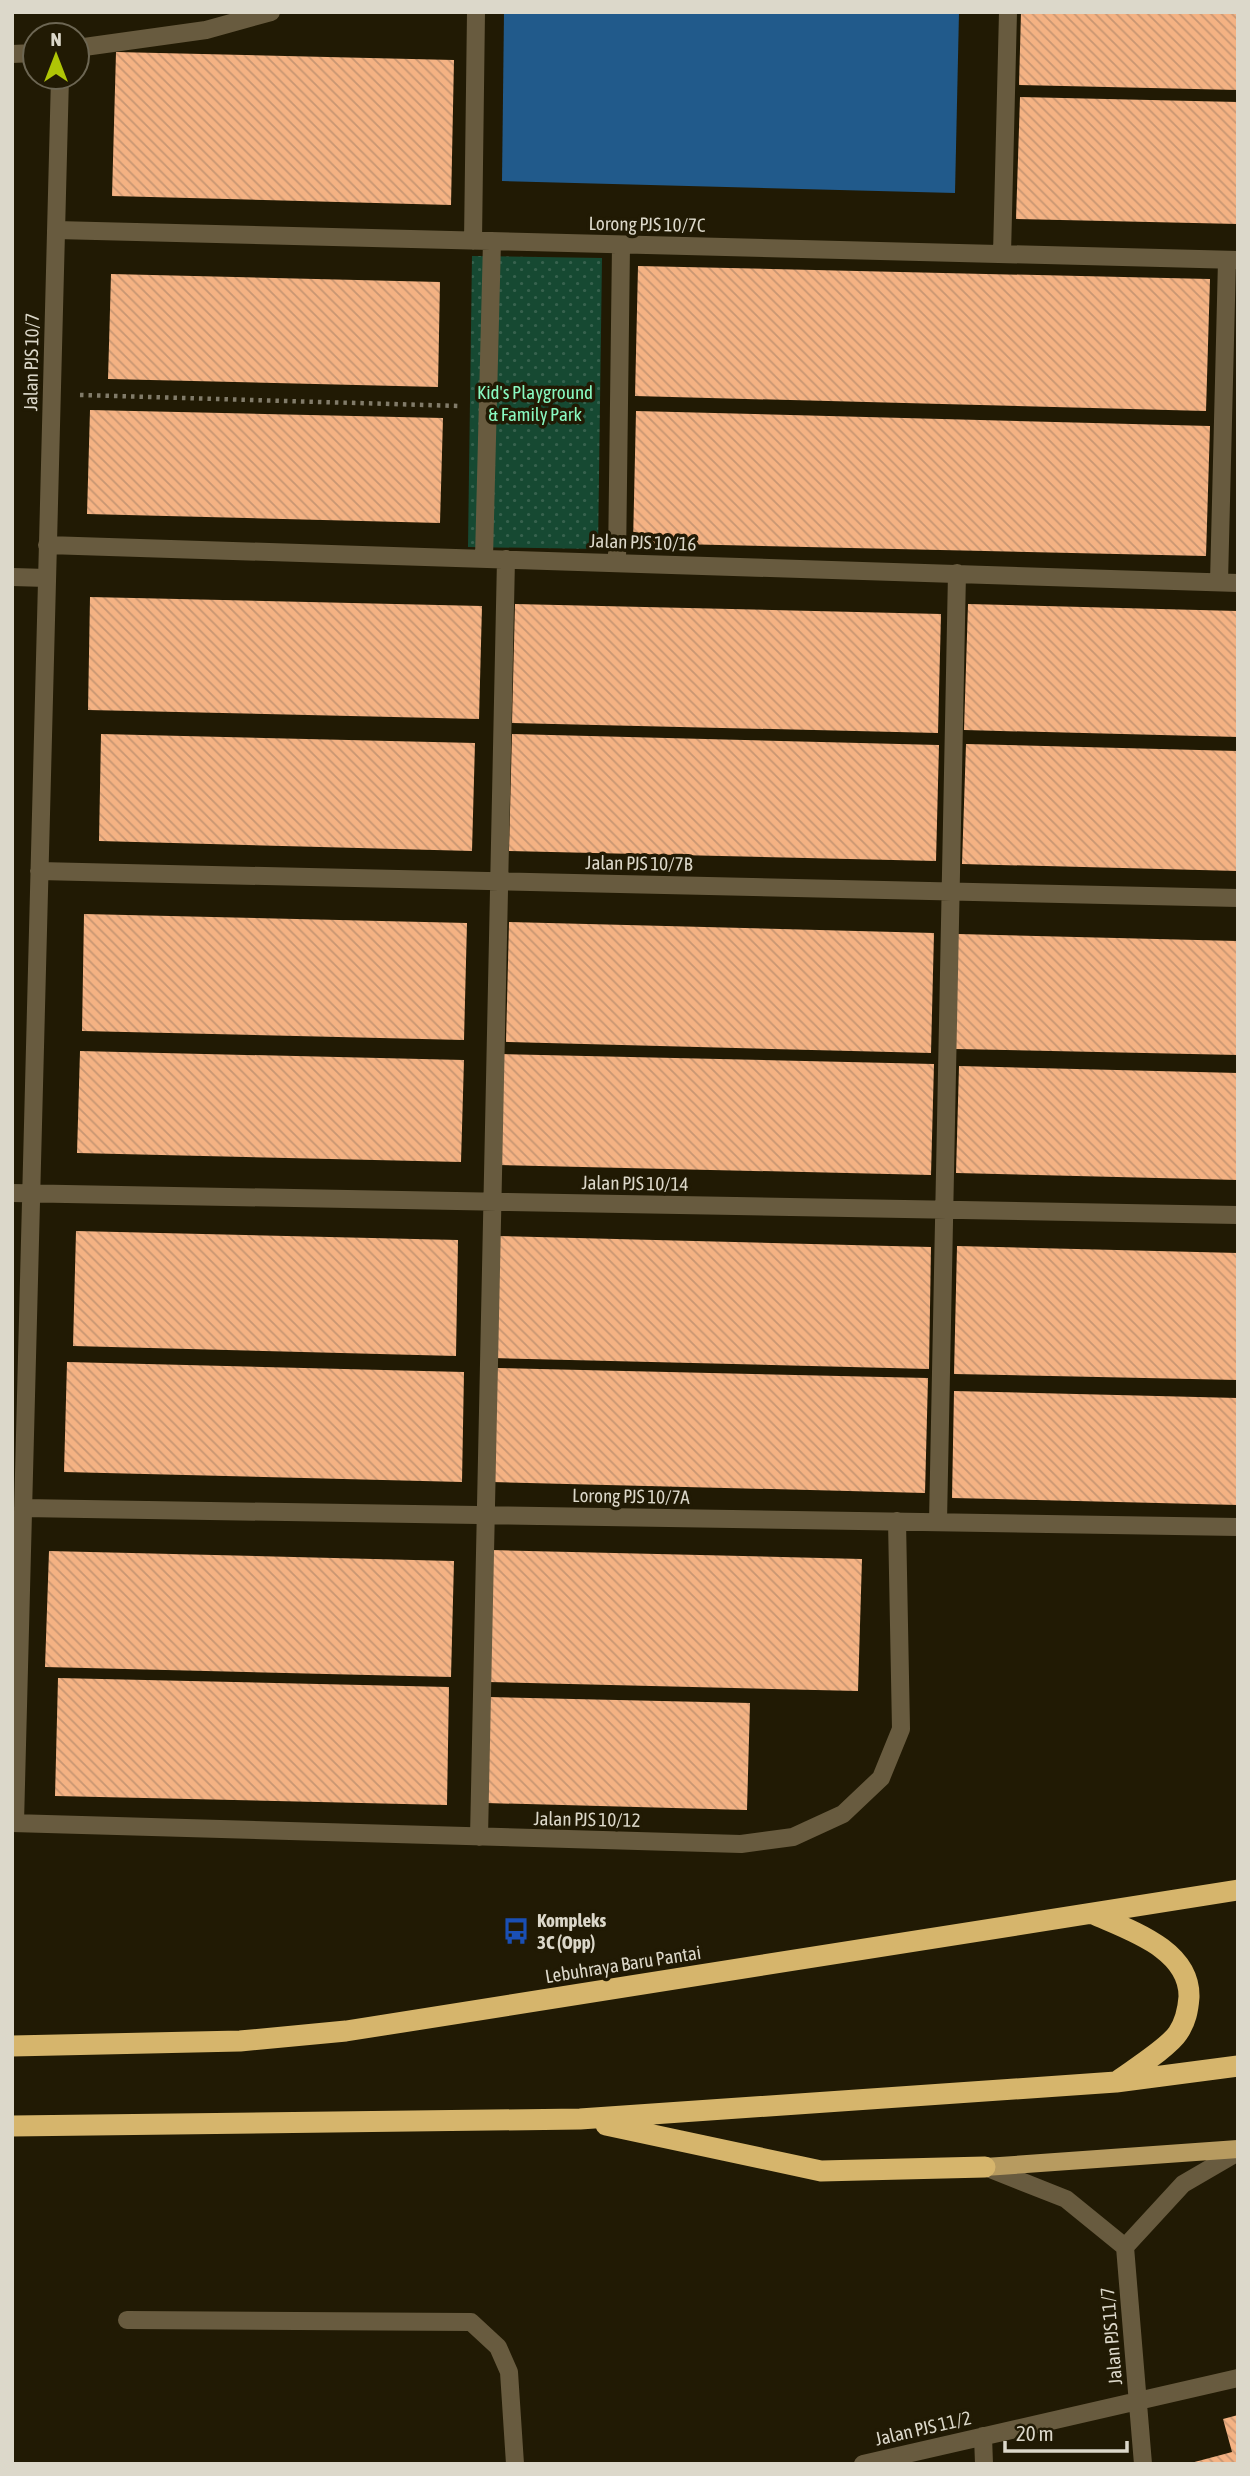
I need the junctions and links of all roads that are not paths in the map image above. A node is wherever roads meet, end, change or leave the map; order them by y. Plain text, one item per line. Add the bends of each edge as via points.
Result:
1 (271, 12) edge
2 (476, 12) edge
3 (1008, 12) edge
4 (91, 46) edge
5 (60, 91) edge
6 (56, 230) junction
7 (483, 241) junction
8 (621, 245) junction
9 (1003, 254) junction
10 (1232, 260) edge
11 (47, 545) junction
12 (484, 558) junction
13 (506, 559) junction
14 (617, 562) junction
15 (957, 573) junction
16 (12, 577) edge
17 (47, 578) junction
18 (1219, 582) junction
19 (1238, 583) edge
20 (39, 871) junction
21 (499, 881) junction
22 (951, 891) junction
23 (1238, 898) edge
24 (12, 1193) edge
25 (31, 1193) junction
26 (492, 1202) junction
27 (944, 1210) junction
28 (1238, 1215) edge
29 (23, 1508) junction
30 (486, 1515) junction
31 (897, 1521) junction
32 (937, 1522) junction
33 (1238, 1527) edge
34 (13, 1823) edge
35 (479, 1837) junction
36 (1238, 1890) edge
37 (1093, 1914) junction
38 (12, 2046) edge
39 (1238, 2066) edge
40 (1116, 2082) junction
41 (580, 2119) junction
42 (12, 2126) edge
43 (1238, 2151) edge
44 (985, 2167) junction
45 (1125, 2248) junction
46 (127, 2320) dead end
47 (1238, 2378) edge
48 (1138, 2400) junction
49 (983, 2436) junction
50 (515, 2464) edge
51 (863, 2464) edge
52 (984, 2464) edge
53 (1143, 2464) edge

1 - 4 street via 206,30
2 - 7 street
3 - 9 street
5 - 6 street, Jalan PJS 10/7
6 - 7 street, Lorong PJS 10/7C
6 - 11 street, Jalan PJS 10/7
7 - 8 street, Lorong PJS 10/7C
7 - 12 street via 488,407
8 - 9 street, Lorong PJS 10/7C
8 - 14 street
9 - 10 street, Lorong PJS 10/7C
10 - 18 street
11 - 12 street, Jalan PJS 10/16
11 - 17 street, Jalan PJS 10/7
12 - 13 street, Jalan PJS 10/16
13 - 14 street, Jalan PJS 10/16
13 - 21 street
14 - 15 street, Jalan PJS 10/16
15 - 18 street, Jalan PJS 10/16
15 - 22 street
16 - 17 street
17 - 20 street, Jalan PJS 10/7
18 - 19 street, Jalan PJS 10/16
20 - 21 street, Jalan PJS 10/7B
20 - 25 street, Jalan PJS 10/7
21 - 22 street, Jalan PJS 10/7B
21 - 26 street
22 - 23 street, Jalan PJS 10/7B
22 - 27 street
24 - 25 street, Jalan PJS 10/14
25 - 26 street, Jalan PJS 10/14
25 - 29 street, Jalan PJS 10/7
26 - 27 street, Jalan PJS 10/14
26 - 30 street
27 - 28 street, Jalan PJS 10/14
27 - 32 street
29 - 30 street, Lorong PJS 10/7A
29 - 34 street, Jalan PJS 10/7
30 - 31 street, Lorong PJS 10/7A
30 - 35 street
31 - 32 street, Lorong PJS 10/7A
31 - 35 street, Jalan PJS 10/12 via 901,1729 881,1778 842,1814 793,1837 741,1843
32 - 33 street, Lorong PJS 10/7A
34 - 35 street, Jalan PJS 10/12
36 - 37 highway, Lebuhraya Baru Pantai
37 - 38 highway, Lebuhraya Baru Pantai via 346,2031 240,2041
37 - 40 highway via 1159,1945 1189,1983 1188,2012 1178,2035
39 - 40 highway
40 - 41 highway
41 - 42 highway
41 - 44 highway via 821,2171
43 - 44 main road
43 - 45 street via 1183,2183
44 - 45 street via 1066,2199
45 - 48 street, Jalan PJS 11/7
46 - 50 street via 471,2322 498,2347 509,2372
47 - 48 street, Jalan PJS 11/2
48 - 49 street, Jalan PJS 11/2
48 - 53 street, Jalan PJS 11/7
49 - 51 street, Jalan PJS 11/2
49 - 52 street

